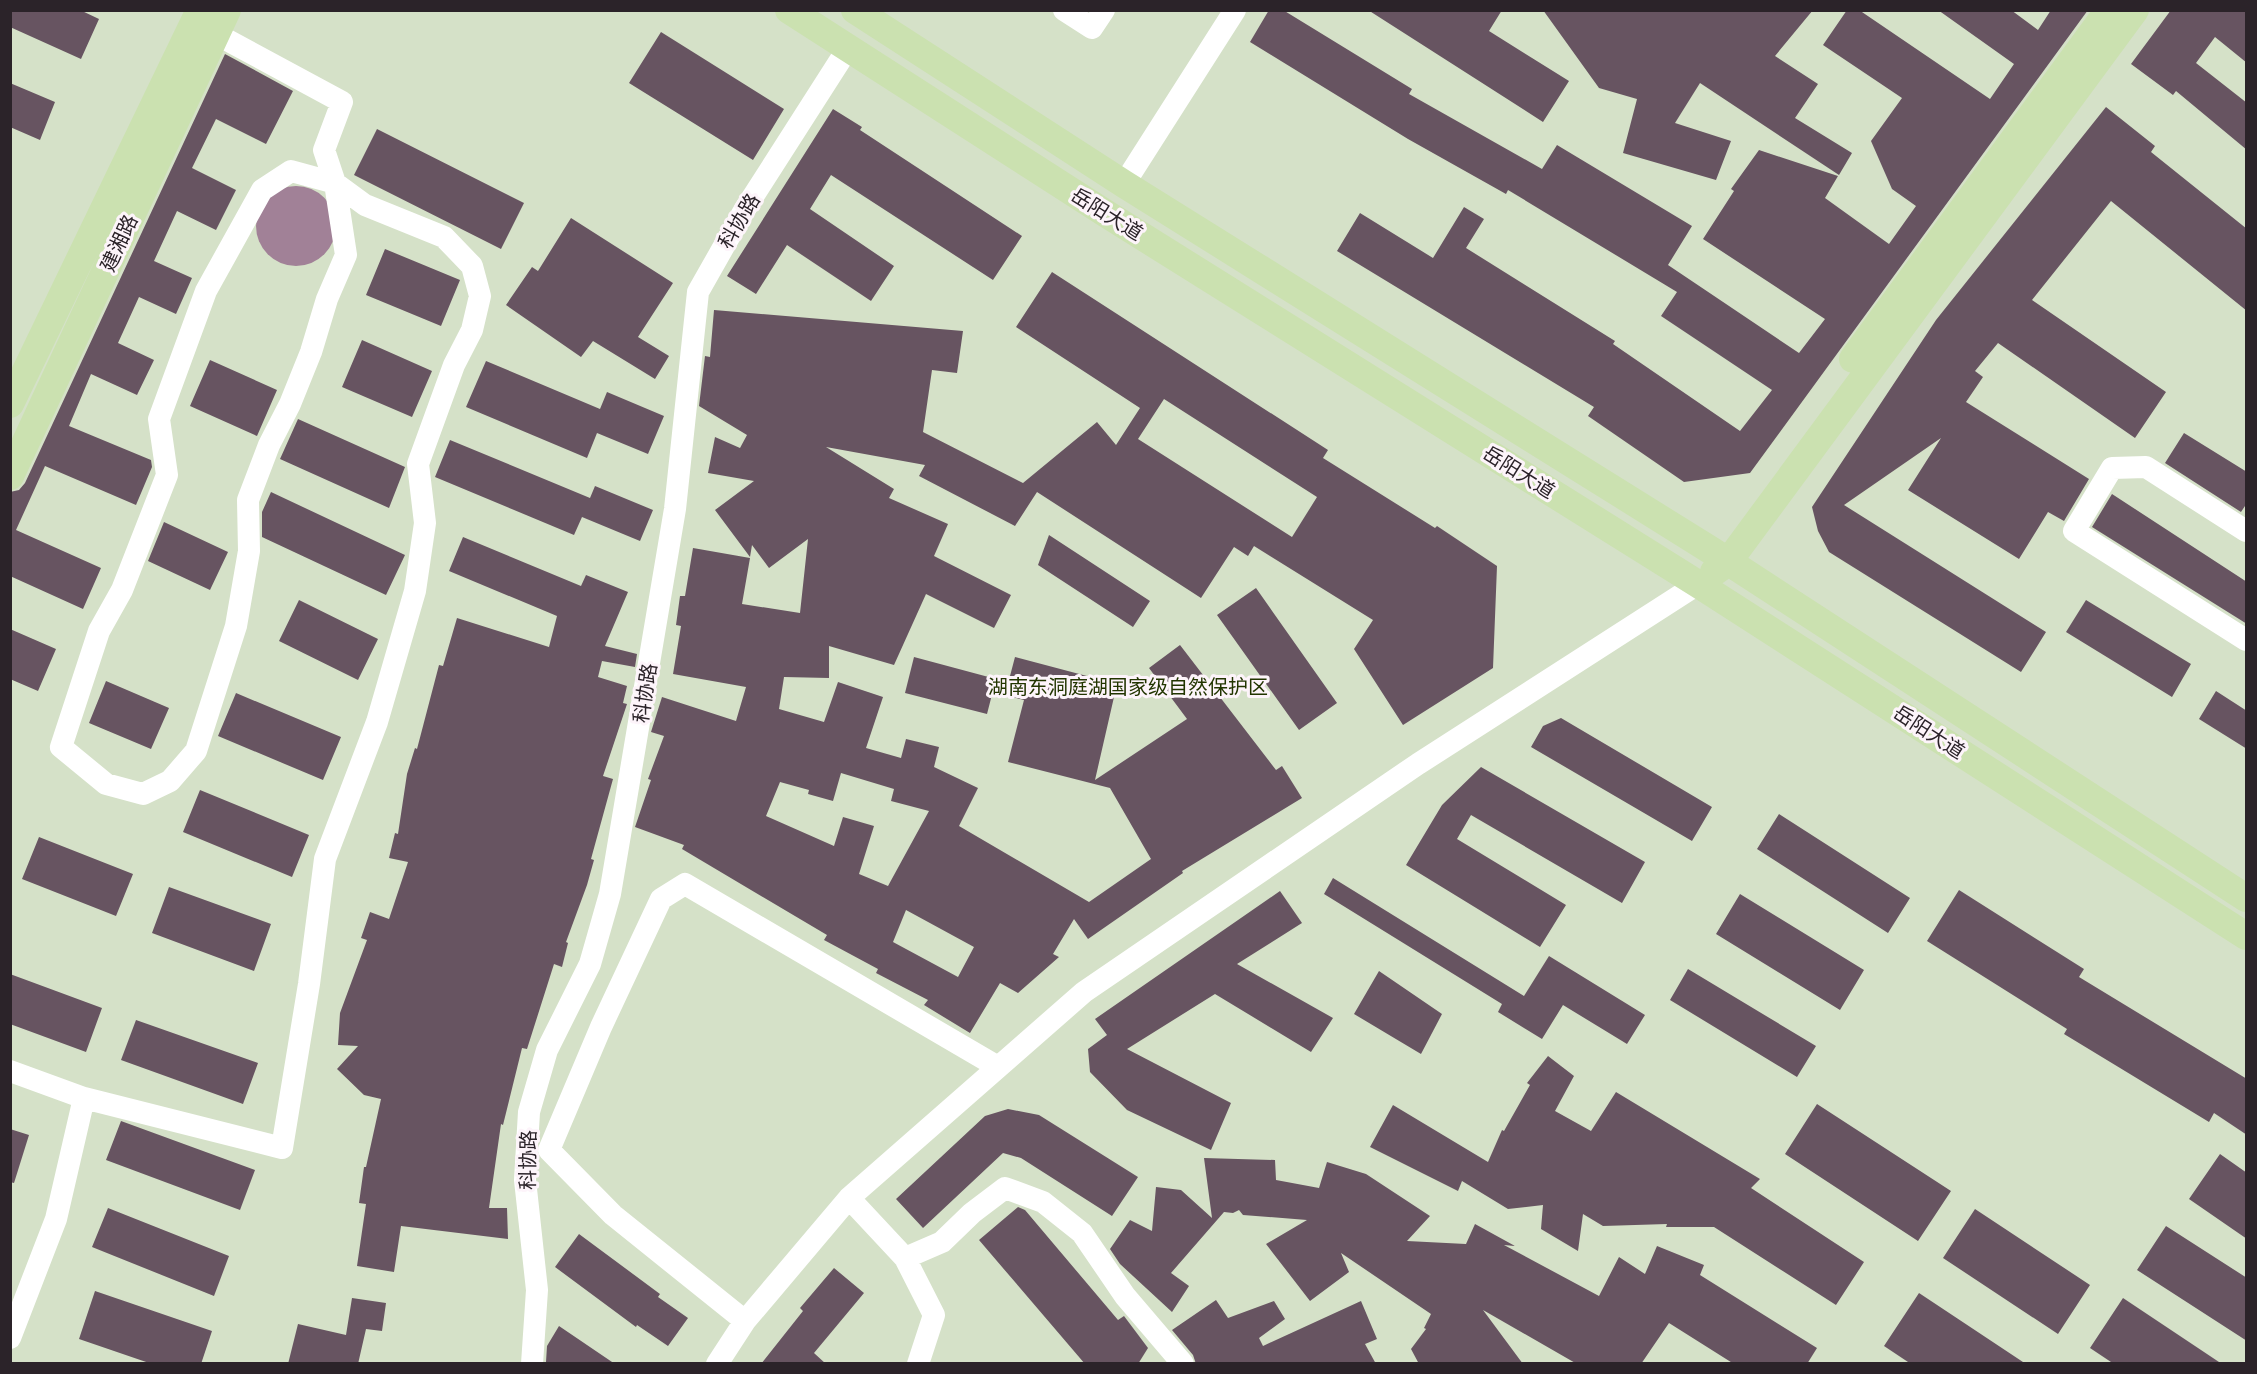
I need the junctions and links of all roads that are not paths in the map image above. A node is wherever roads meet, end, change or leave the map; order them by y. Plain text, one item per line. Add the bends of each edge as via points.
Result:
1 (200, 10) edge
2 (789, 10) edge
3 (855, 10) edge
4 (1064, 10) edge
5 (1104, 10) edge
6 (1235, 10) edge
7 (2109, 10) edge
8 (2135, 10) edge
9 (221, 22) edge
10 (848, 48) junction
11 (335, 183) junction
12 (1124, 184) junction
13 (10, 404) edge
14 (10, 476) edge
15 (2247, 531) edge
16 (1720, 556) junction
17 (1698, 584) junction
18 (2247, 640) edge
19 (2247, 898) edge
20 (2247, 936) edge
21 (998, 1067) junction
22 (10, 1071) edge
23 (84, 1098) junction
24 (849, 1198) junction
25 (904, 1258) junction
26 (745, 1321) junction
27 (10, 1338) edge
28 (532, 1364) edge
29 (717, 1364) edge
30 (918, 1364) edge
31 (1183, 1364) edge

1 - 13 main road, 建湘路
2 - 10 main road, 岳阳大道
3 - 12 main road, 岳阳大道
4 - 5 street via 1092,28
6 - 12 street
7 - 16 main road
8 - 16 main road
9 - 11 street via 342,102 324,150
9 - 14 main road, 建湘路
10 - 17 main road, 岳阳大道 via 1115,220
10 - 28 street, 科协路 via 745,209 698,292 675,509 610,894 590,964 547,1050 529,1112 525,1180 537,1290
11 - 11 street via 291,171 262,190 206,291 159,419 167,475 122,590 99,631 61,747 106,784 143,794 170,781 196,751 236,626 249,551 248,500 311,352 346,255
11 - 23 street via 365,205 444,237 472,266 480,296 472,330 454,365 418,464 424,523 415,591 377,722 325,859 282,1148
12 - 16 main road, 岳阳大道
15 - 18 street via 2146,467 2112,468 2074,531
16 - 17 main road
16 - 19 main road, 岳阳大道
17 - 20 main road, 岳阳大道
17 - 21 street via 1418,764 1084,992
21 - 24 street
21 - 26 street via 685,884 661,899 549,1150 613,1215
22 - 23 street
23 - 27 street via 56,1219
24 - 25 street
24 - 26 street
25 - 30 street via 934,1315
25 - 31 street via 942,1242 1005,1188 1043,1202 1082,1233 1125,1296
26 - 29 street

